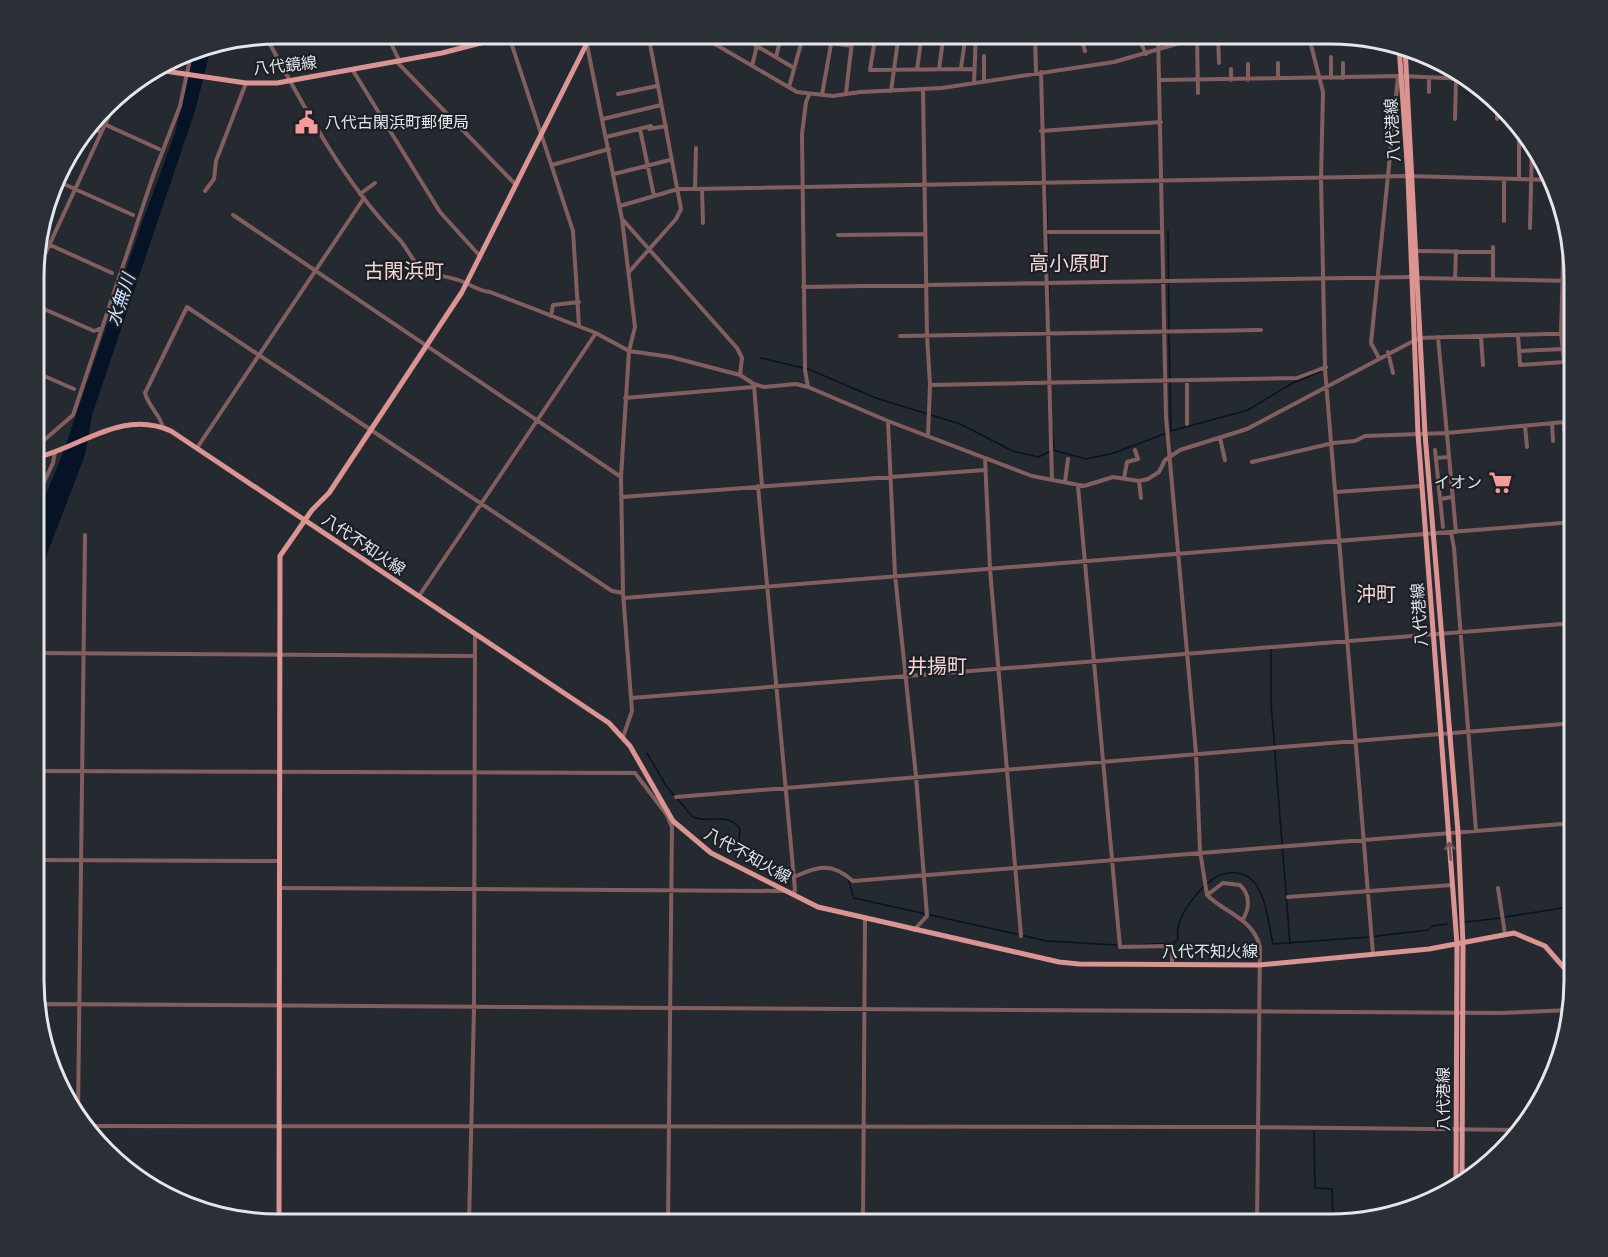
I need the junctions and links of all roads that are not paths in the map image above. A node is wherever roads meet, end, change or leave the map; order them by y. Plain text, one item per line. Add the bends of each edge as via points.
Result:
1 (391, 44) edge
2 (477, 44) edge
3 (511, 44) edge
4 (650, 44) edge
5 (715, 44) edge
6 (754, 44) edge
7 (779, 44) edge
8 (801, 44) edge
9 (831, 44) edge
10 (838, 44) edge
11 (874, 44) edge
12 (898, 44) edge
13 (921, 44) edge
14 (942, 44) edge
15 (964, 44) edge
16 (975, 44) edge
17 (1036, 44) edge
18 (1083, 44) edge
19 (1141, 44) edge
20 (1159, 44) edge
21 (1177, 44) edge
22 (1197, 44) edge
23 (1218, 44) edge
24 (1311, 44) edge
25 (271, 45) edge
26 (587, 45) joint
27 (757, 46) junction
28 (852, 46) joint
29 (1160, 49) junction
30 (1085, 51) dead end
31 (1146, 54) junction
32 (1400, 54) edge
33 (1404, 55) edge
34 (984, 56) dead end
35 (776, 57) junction
36 (1330, 57) dead end
37 (190, 60) edge
38 (398, 61) junction
39 (1219, 63) dead end
40 (1278, 63) dead end
41 (1343, 63) dead end
42 (1248, 64) dead end
43 (752, 66) junction
44 (794, 68) junction
45 (961, 68) junction
46 (352, 69) junction
47 (939, 69) junction
48 (974, 69) junction
49 (1231, 69) dead end
50 (894, 70) junction
51 (917, 70) junction
52 (167, 71) edge
53 (1038, 72) junction
54 (187, 74) junction
55 (1278, 77) junction
56 (1403, 77) junction
57 (1331, 78) junction
58 (1343, 78) junction
59 (1429, 78) junction
60 (1319, 79) junction
61 (1454, 79) joint
62 (984, 80) junction
63 (1161, 80) junction
64 (1231, 80) junction
65 (1248, 80) junction
66 (291, 81) junction
67 (1198, 81) junction
68 (974, 82) junction
69 (246, 83) junction
70 (657, 86) junction
71 (789, 87) junction
72 (923, 90) junction
73 (891, 91) junction
74 (1429, 92) dead end
75 (846, 93) junction
76 (1198, 93) dead end
77 (618, 94) dead end
78 (809, 95) junction
79 (822, 95) junction
80 (661, 105) junction
81 (1497, 113) edge
82 (108, 117) edge
83 (603, 119) junction
84 (1455, 119) dead end
85 (1497, 119) dead end
86 (1161, 122) junction
87 (104, 124) junction
88 (666, 126) junction
89 (640, 129) junction
90 (96, 130) edge
91 (1041, 131) junction
92 (100, 132) junction
93 (542, 133) junction
94 (606, 137) junction
95 (1519, 140) dead end
96 (696, 148) dead end
97 (159, 149) dead end
98 (609, 149) junction
99 (1532, 159) edge
100 (670, 160) junction
101 (552, 165) junction
102 (647, 166) junction
103 (614, 174) junction
104 (1388, 176) junction
105 (1411, 176) junction
106 (1321, 178) junction
107 (1504, 179) junction
108 (1519, 179) junction
109 (1531, 180) junction
110 (1543, 180) edge
111 (1161, 181) junction
112 (1044, 182) junction
113 (375, 183) dead end
114 (63, 184) edge
115 (925, 184) junction
116 (516, 185) junction
117 (802, 188) junction
118 (74, 189) junction
119 (678, 189) junction
120 (694, 189) junction
121 (702, 189) junction
122 (206, 191) dead end
123 (360, 194) junction
124 (654, 196) junction
125 (364, 198) junction
126 (620, 206) junction
127 (133, 215) dead end
128 (233, 215) dead end
129 (622, 219) junction
130 (1504, 221) dead end
131 (703, 223) dead end
132 (1530, 228) dead end
133 (1049, 232) dead end
134 (1162, 232) junction
135 (926, 234) junction
136 (838, 235) dead end
137 (49, 245) junction
138 (648, 248) junction
139 (1416, 251) junction
140 (1456, 251) junction
141 (45, 254) edge
142 (480, 257) junction
143 (1564, 262) edge
144 (315, 271) junction
145 (111, 273) dead end
146 (627, 276) junction
147 (1414, 277) junction
148 (1378, 278) junction
149 (1564, 278) edge
150 (1324, 279) junction
151 (1455, 279) junction
152 (1493, 279) junction
153 (1564, 280) joint
154 (1167, 281) junction
155 (1048, 283) junction
156 (466, 284) junction
157 (926, 284) junction
158 (803, 287) junction
159 (579, 302) junction
160 (44, 309) edge
161 (551, 316) junction
162 (579, 326) junction
163 (102, 328) junction
164 (1261, 330) dead end
165 (1167, 331) junction
166 (596, 333) junction
167 (1049, 333) junction
168 (1564, 334) junction
169 (927, 335) junction
170 (1518, 335) junction
171 (900, 336) dead end
172 (1438, 337) junction
173 (1481, 337) junction
174 (1416, 338) junction
175 (427, 346) junction
176 (1563, 349) junction
177 (629, 351) junction
178 (1519, 351) junction
179 (1388, 352) junction
180 (259, 355) junction
181 (1379, 358) junction
182 (1483, 365) dead end
183 (1326, 367) junction
184 (1393, 373) dead end
185 (740, 375) junction
186 (44, 376) edge
187 (1187, 381) junction
188 (1168, 382) junction
189 (1051, 384) junction
190 (930, 385) junction
191 (1328, 385) junction
192 (754, 386) junction
193 (808, 387) junction
194 (74, 389) dead end
195 (626, 398) junction
196 (536, 421) junction
197 (888, 421) junction
198 (1564, 422) joint
199 (1552, 423) junction
200 (1187, 424) dead end
201 (1525, 426) junction
202 (163, 428) junction
203 (370, 431) junction
204 (1564, 431) dead end
205 (1447, 433) junction
206 (1421, 434) junction
207 (928, 436) junction
208 (1220, 438) junction
209 (44, 440) edge
210 (1553, 441) dead end
211 (1333, 443) junction
212 (1527, 447) dead end
213 (197, 448) junction
214 (1135, 450) dead end
215 (1435, 450) dead end
216 (56, 451) junction
217 (44, 455) edge
218 (1225, 456) dead end
219 (1169, 457) junction
220 (1449, 457) junction
221 (984, 458) junction
222 (1436, 458) junction
223 (1068, 459) dead end
224 (1252, 462) dead end
225 (985, 470) junction
226 (621, 477) junction
227 (890, 477) junction
228 (1124, 478) junction
229 (1052, 480) junction
230 (1139, 481) junction
231 (44, 482) edge
232 (1065, 482) junction
233 (760, 486) junction
234 (1078, 486) junction
235 (1422, 486) junction
236 (1336, 492) junction
237 (622, 497) junction
238 (1453, 497) junction
239 (1141, 498) dead end
240 (1440, 499) junction
241 (481, 503) junction
242 (306, 521) junction
243 (1564, 523) edge
244 (1443, 527) dead end
245 (1453, 532) junction
246 (1430, 534) junction
247 (85, 535) dead end
248 (1340, 542) junction
249 (1179, 555) junction
250 (1083, 560) junction
251 (990, 569) junction
252 (895, 575) junction
253 (765, 585) junction
254 (623, 595) junction
255 (418, 596) junction
256 (1564, 624) edge
257 (1460, 632) junction
258 (1437, 634) junction
259 (475, 635) junction
260 (1348, 642) junction
261 (44, 653) edge
262 (85, 653) junction
263 (280, 653) junction
264 (1187, 655) junction
265 (475, 656) junction
266 (1095, 662) junction
267 (999, 670) junction
268 (906, 677) junction
269 (778, 688) junction
270 (632, 698) junction
271 (1564, 724) edge
272 (1468, 732) junction
273 (1446, 734) junction
274 (623, 737) junction
275 (1357, 741) junction
276 (1196, 753) junction
277 (1103, 762) junction
278 (1008, 768) junction
279 (44, 771) edge
280 (84, 771) junction
281 (474, 771) junction
282 (280, 772) junction
283 (916, 776) junction
284 (786, 788) junction
285 (676, 797) dead end
286 (672, 823) junction
287 (1564, 824) edge
288 (1476, 831) junction
289 (1458, 832) junction
290 (1448, 833) junction
291 (1365, 841) junction
292 (1200, 851) junction
293 (44, 860) edge
294 (82, 860) junction
295 (281, 862) junction
296 (1112, 862) junction
297 (1016, 869) junction
298 (924, 875) junction
299 (794, 877) junction
300 (1453, 885) junction
301 (280, 888) junction
302 (474, 888) junction
303 (1498, 888) dead end
304 (670, 890) junction
305 (784, 891) junction
306 (1369, 891) junction
307 (1206, 892) junction
308 (792, 894) junction
309 (1288, 897) dead end
310 (865, 918) junction
311 (1243, 919) junction
312 (914, 931) junction
313 (1505, 934) junction
314 (1021, 936) dead end
315 (1460, 944) junction
316 (1373, 954) junction
317 (1172, 964) junction
318 (1259, 965) junction
319 (1564, 968) edge
320 (45, 1004) edge
321 (79, 1005) junction
322 (280, 1008) junction
323 (474, 1008) junction
324 (669, 1009) junction
325 (864, 1010) junction
326 (1562, 1010) edge
327 (1258, 1012) junction
328 (1460, 1012) junction
329 (78, 1101) edge
330 (95, 1126) edge
331 (471, 1126) junction
332 (281, 1127) junction
333 (1258, 1127) junction
334 (669, 1128) junction
335 (864, 1128) junction
336 (1459, 1130) junction
337 (1509, 1130) edge
338 (1462, 1173) edge
339 (1456, 1177) edge
340 (279, 1214) edge
341 (469, 1214) edge
342 (668, 1214) edge
343 (863, 1214) edge
344 (1257, 1214) edge

1 - 38 street
2 - 38 main road, 八代鏡線
3 - 93 street
4 - 70 street
5 - 43 street
6 - 27 street
7 - 35 street
8 - 44 street
9 - 79 street
10 - 28 street
11 - 50 street via 870,70
12 - 50 street
13 - 51 street
14 - 47 street
15 - 45 street
16 - 48 street
17 - 53 street
18 - 30 street
19 - 31 street
20 - 29 street
21 - 29 street
22 - 67 street
23 - 39 street
24 - 60 street
25 - 66 street
26 - 83 street
26 - 93 main road
27 - 35 street
27 - 43 street
28 - 75 street
29 - 31 street
29 - 63 street
31 - 53 street
32 - 56 main road, 八代港線
33 - 56 main road, 八代港線
34 - 62 street
35 - 44 street
36 - 57 street
37 - 54 street
38 - 46 main road, 八代鏡線
38 - 116 street
40 - 55 street
41 - 58 street
42 - 65 street
43 - 71 street
44 - 71 street
45 - 47 street
45 - 48 street
46 - 66 main road, 八代鏡線
46 - 142 street via 440,212
47 - 51 street
48 - 68 street
49 - 64 street
50 - 51 street
50 - 73 street
52 - 54 main road, 八代鏡線
53 - 62 street
53 - 91 street
54 - 69 main road, 八代鏡線
54 - 163 street via 180,106
55 - 60 street
55 - 65 street
56 - 58 street
56 - 59 street
56 - 104 street
56 - 105 main road, 八代港線
57 - 58 street
57 - 60 street
59 - 61 street
59 - 74 street
60 - 106 street via 1324,135
61 - 84 street
62 - 68 street
63 - 67 street
63 - 86 street
64 - 65 street
64 - 67 street
66 - 69 main road, 八代鏡線
66 - 123 street
67 - 76 street
68 - 72 street
69 - 122 street
70 - 77 street
70 - 80 street
71 - 78 street
72 - 73 street
72 - 115 street
73 - 75 street
75 - 79 street
78 - 79 street
78 - 117 street via 804,112
80 - 83 street
80 - 88 street
81 - 85 street
82 - 87 street
83 - 94 street
86 - 91 street
86 - 111 street
87 - 92 street
87 - 97 street
88 - 89 street
88 - 100 street
89 - 94 street
89 - 102 street
90 - 92 street
91 - 112 street
92 - 118 street
93 - 101 street
93 - 116 main road
94 - 98 street
95 - 108 street
96 - 120 street
98 - 101 street
98 - 103 street
99 - 109 street
100 - 102 street
100 - 119 street
101 - 159 street via 573,231
102 - 103 street
102 - 124 street
103 - 126 street
104 - 105 street
104 - 106 street
104 - 148 street
105 - 107 street
105 - 139 main road, 八代港線
105 - 147 main road, 八代港線
106 - 111 street
106 - 150 street
107 - 108 street
107 - 130 street
108 - 109 street
109 - 110 street
109 - 132 street
111 - 112 street
111 - 134 street
112 - 115 street
112 - 155 street
113 - 123 street
114 - 118 street
115 - 117 street
115 - 135 street
116 - 142 main road
117 - 121 street
117 - 158 street
118 - 127 street
118 - 137 street
119 - 120 street
119 - 124 street
119 - 138 street via 678,215
120 - 121 street
121 - 131 street
123 - 125 street
124 - 126 street
125 - 144 street
125 - 156 street via 417,264 436,277
126 - 129 street
128 - 144 street
129 - 138 street
129 - 146 street
133 - 134 street
134 - 154 street
135 - 136 street
135 - 157 street
137 - 141 street
137 - 145 street
138 - 146 street
138 - 185 street via 737,348 742,358
139 - 140 street
139 - 147 main road, 八代港線
140 - 151 street
140 - 152 street via 1493,250
142 - 156 main road
143 - 149 street
144 - 175 street
144 - 180 street
146 - 177 street via 635,327
147 - 148 street
147 - 151 street
147 - 174 main road, 八代港線
148 - 150 street
148 - 181 street via 1371,343
150 - 154 street
150 - 183 street
151 - 152 street
152 - 153 street
153 - 168 street
154 - 155 street
154 - 165 street
155 - 157 street
155 - 167 street
156 - 161 street
156 - 175 main road
157 - 158 street
157 - 169 street
158 - 193 street
159 - 161 street via 554,305
159 - 162 street
160 - 163 street via 94,332
161 - 162 street
162 - 166 street
163 - 209 street via 73,415
164 - 165 street
165 - 167 street
165 - 188 street
166 - 177 street
166 - 196 street
167 - 169 street
167 - 189 street
168 - 170 street
168 - 176 street
169 - 171 street
169 - 190 street
170 - 173 street
170 - 178 street
172 - 173 street
172 - 174 street
172 - 205 street
173 - 182 street
174 - 179 street
174 - 206 main road, 八代港線
175 - 196 street
175 - 203 main road
176 - 178 street
176 - 178 street via 1564,362 1531,364 1520,364
177 - 185 street via 671,357
177 - 195 street
179 - 181 street
179 - 184 street
180 - 202 street via 187,307 145,393
180 - 203 street
180 - 213 street
181 - 191 street
183 - 187 street via 1297,378
183 - 191 street
185 - 192 street
186 - 194 street
187 - 188 street
187 - 200 street
188 - 189 street
188 - 219 street
189 - 190 street
189 - 229 street
190 - 207 street
191 - 208 street via 1247,429
191 - 211 street
192 - 193 street
192 - 195 street
192 - 233 street
193 - 197 street
195 - 226 street
196 - 226 street
196 - 241 street
197 - 207 street
197 - 227 street
198 - 199 street
198 - 204 street
199 - 201 street
199 - 210 street
201 - 205 street
201 - 212 street
202 - 213 main road, 八代不知火線
202 - 216 main road, 八代不知火線 via 141,423 118,426
203 - 241 street
203 - 242 main road
205 - 206 street
205 - 220 street
206 - 211 street via 1365,436
206 - 235 main road, 八代港線
206 - 246 main road, 八代港線
207 - 221 street
208 - 218 street
208 - 219 street
211 - 224 street
211 - 236 street
213 - 242 main road, 八代不知火線
214 - 228 street via 1138,459 1126,461
215 - 222 street
216 - 217 main road, 八代不知火線
216 - 231 street
219 - 230 street via 1159,472
219 - 249 street
220 - 222 street
220 - 238 street
221 - 225 street
221 - 229 street
222 - 240 street
223 - 232 street
225 - 227 street
225 - 251 street
226 - 237 street
227 - 233 street
227 - 252 street
228 - 230 street
228 - 234 street via 1108,477
229 - 232 street
230 - 239 street
232 - 234 street
233 - 237 street
233 - 253 street
234 - 250 street
235 - 236 street
235 - 246 main road, 八代港線
236 - 248 street
237 - 254 street
238 - 240 street
238 - 245 street
240 - 244 street
241 - 254 street
241 - 255 street
242 - 255 main road, 八代不知火線
242 - 263 main road via 280,556
243 - 245 street
245 - 246 street
245 - 257 street
246 - 248 street
246 - 258 main road, 八代港線
247 - 262 street
248 - 249 street
248 - 260 street
249 - 250 street
249 - 264 street
250 - 251 street
250 - 266 street
251 - 252 street
251 - 267 street
252 - 253 street
252 - 268 street
253 - 254 street
253 - 269 street
254 - 270 street
255 - 259 main road, 八代不知火線
256 - 257 street
257 - 258 street
257 - 272 street
258 - 260 street
258 - 273 main road, 八代港線
259 - 265 street
259 - 274 main road, 八代不知火線 via 600,716
260 - 264 street
260 - 275 street
261 - 262 street
262 - 263 street
262 - 280 street
263 - 265 street
263 - 282 main road
264 - 266 street
264 - 276 street
265 - 281 street
266 - 267 street
266 - 277 street
267 - 268 street
267 - 278 street
268 - 269 street
268 - 283 street
269 - 270 street
269 - 284 street
270 - 274 street
271 - 272 street
272 - 273 street
272 - 288 street
273 - 275 street
273 - 289 main road, 八代港線
273 - 290 main road, 八代港線
274 - 286 main road, 八代不知火線
275 - 276 street
275 - 291 street
276 - 277 street
276 - 292 street
277 - 278 street
277 - 296 street
278 - 283 street
278 - 297 street
279 - 280 street
280 - 282 street
280 - 294 street
281 - 282 street
281 - 286 street via 635,773
281 - 302 street
282 - 295 main road
283 - 284 street
283 - 298 street
284 - 285 street
284 - 299 street
286 - 304 street
286 - 305 main road, 八代不知火線 via 711,853
287 - 288 street
288 - 289 street
289 - 290 street
289 - 315 main road, 八代港線
290 - 291 street
300 -> 290 main road, 八代港線
291 - 292 street
291 - 306 street
292 - 296 street
292 - 307 street
293 - 294 street
294 - 295 street
294 - 321 street
295 - 301 main road
296 - 297 street
296 - 317 street via 1120,947 1169,946
297 - 298 street
297 - 314 street
298 - 299 street via 853,880 838,869 822,867
298 - 312 street via 926,916
299 - 308 street
300 - 306 street
300 - 315 main road, 八代港線
301 - 302 street
301 - 322 main road
302 - 304 street
302 - 323 street
303 - 313 street
304 - 305 street
304 - 324 street
305 - 308 main road, 八代不知火線
306 - 309 street
306 - 316 street
307 - 311 street
307 - 311 street via 1223,883 1239,885 1248,896
308 - 310 main road, 八代不知火線 via 818,907
310 - 312 main road, 八代不知火線
310 - 325 street
311 - 318 street via 1258,939
312 - 317 main road, 八代不知火線 via 1059,963
313 - 315 main road, 八代不知火線
313 - 319 main road, 八代不知火線 via 1514,933 1545,946
315 - 316 main road, 八代不知火線
315 - 328 main road, 八代港線
316 - 318 main road, 八代不知火線
317 - 318 main road, 八代不知火線
318 - 327 street
320 - 321 street
321 - 322 street
321 - 329 street
322 - 323 street
322 - 332 main road
323 - 324 street
323 - 331 street
324 - 325 street
324 - 334 street
325 - 327 street
325 - 335 street
326 - 328 street
327 - 328 street
327 - 333 street
328 - 336 main road, 八代港線
330 - 332 street
331 - 332 street
331 - 334 street
331 - 341 street
332 - 340 main road
333 - 335 street
333 - 336 street
333 - 344 street
334 - 335 street
334 - 342 street
335 - 343 street
336 - 337 street
336 - 338 main road, 八代港線
336 - 339 main road, 八代港線

